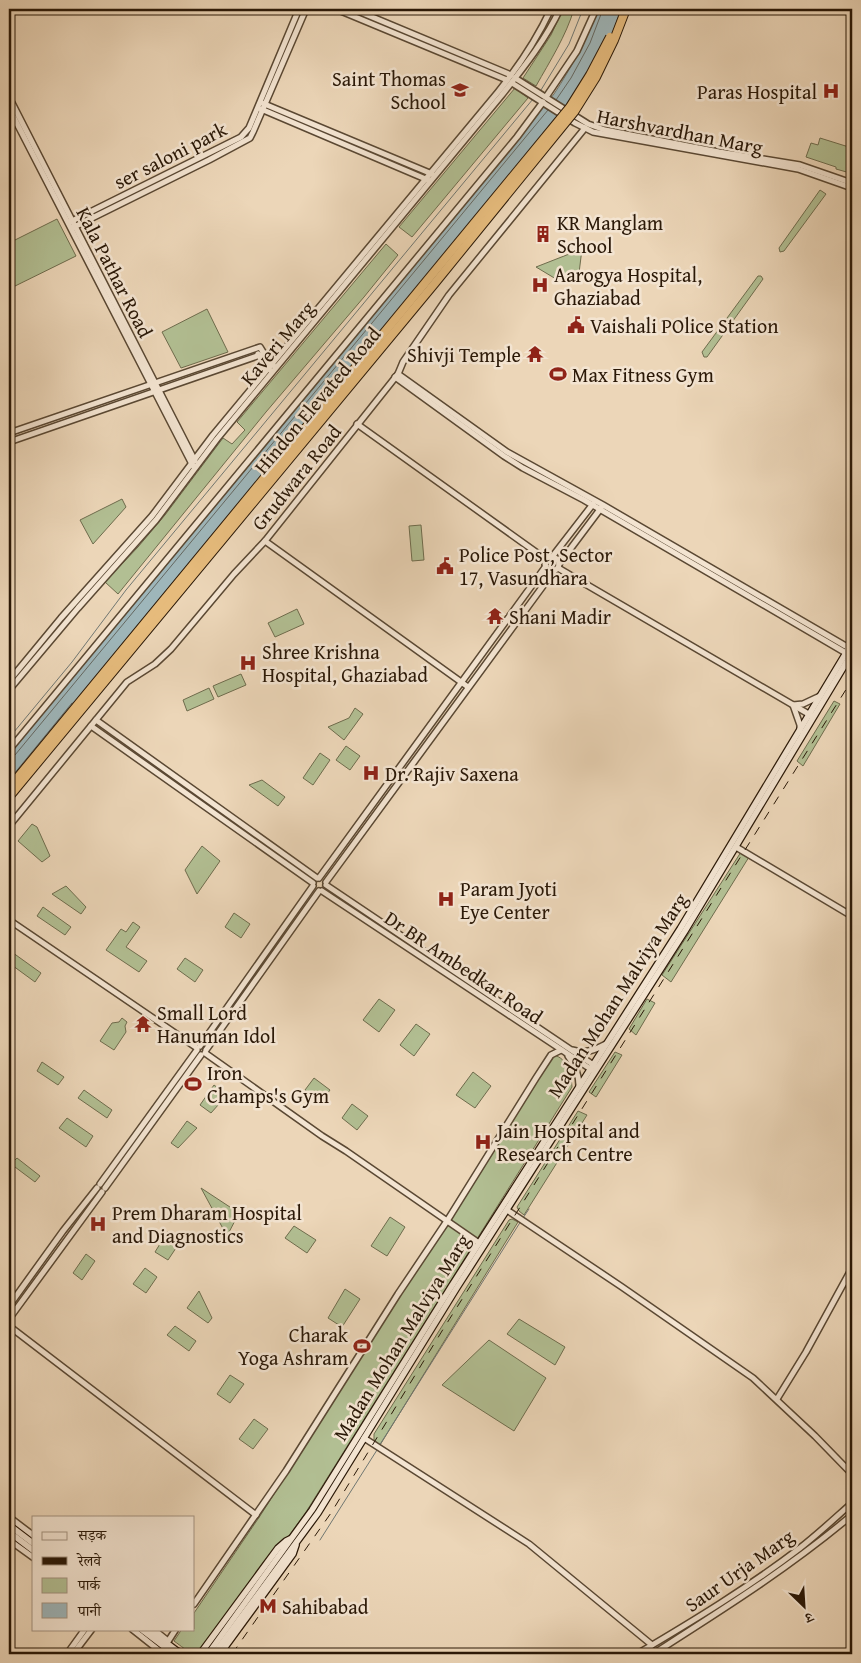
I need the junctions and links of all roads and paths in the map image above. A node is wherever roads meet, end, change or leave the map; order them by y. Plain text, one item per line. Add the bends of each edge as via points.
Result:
1 (300, 9) edge
2 (306, 9) edge
3 (336, 9) edge
4 (353, 9) edge
5 (551, 9) edge
6 (560, 9) edge
7 (596, 9) edge
8 (621, 9) edge
9 (626, 9) edge
10 (511, 79) junction
11 (10, 100) edge
12 (544, 100) junction
13 (261, 106) junction
14 (9, 108) edge
15 (576, 121) junction
16 (585, 128) junction
17 (433, 175) junction
18 (827, 177) junction
19 (428, 180) junction
20 (838, 180) junction
21 (852, 183) edge
22 (852, 188) edge
23 (71, 225) junction
24 (261, 355) junction
25 (273, 368) junction
26 (397, 375) junction
27 (152, 384) junction
28 (156, 391) junction
29 (357, 424) junction
30 (9, 434) edge
31 (9, 442) edge
32 (194, 464) junction
33 (593, 503) junction
34 (602, 507) junction
35 (264, 541) junction
36 (548, 561) junction
37 (557, 568) junction
38 (850, 649) edge
39 (9, 681) edge
40 (461, 682) junction
41 (468, 687) junction
42 (9, 690) edge
43 (820, 696) junction
44 (792, 705) junction
45 (812, 716) junction
46 (96, 720) junction
47 (91, 726) junction
48 (800, 731) junction
49 (9, 750) edge
50 (9, 788) edge
51 (9, 797) edge
52 (9, 826) edge
53 (736, 848) junction
54 (318, 878) junction
55 (312, 884) junction
56 (326, 884) junction
57 (321, 891) junction
58 (852, 916) edge
59 (9, 920) edge
60 (606, 1044) junction
61 (198, 1048) junction
62 (565, 1050) junction
63 (204, 1053) junction
64 (593, 1068) junction
65 (578, 1086) junction
66 (98, 1186) junction
67 (103, 1190) junction
68 (507, 1210) junction
69 (446, 1221) junction
70 (479, 1243) junction
71 (852, 1268) edge
72 (9, 1306) edge
73 (9, 1319) edge
74 (9, 1325) edge
75 (777, 1399) junction
76 (364, 1438) junction
77 (852, 1474) edge
78 (852, 1503) edge
79 (256, 1515) junction
80 (852, 1515) edge
81 (9, 1517) edge
82 (9, 1525) edge
83 (9, 1532) edge
84 (32, 1534) edge
85 (9, 1540) edge
86 (294, 1540) junction
87 (32, 1542) edge
88 (32, 1549) edge
89 (287, 1551) junction
90 (32, 1557) edge
91 (195, 1603) edge
92 (84, 1630) edge
93 (91, 1630) edge
94 (133, 1630) edge
95 (142, 1630) edge
96 (149, 1630) edge
97 (154, 1630) edge
98 (175, 1630) edge
99 (167, 1642) junction
100 (652, 1645) junction
101 (173, 1653) edge
102 (657, 1653) edge
103 (67, 1654) edge
104 (74, 1654) edge
105 (181, 1654) edge
106 (188, 1654) edge
107 (202, 1654) edge
108 (214, 1654) edge
109 (220, 1654) edge
110 (638, 1654) edge

1 - 13 street
2 - 13 street
3 - 10 street
4 - 10 street
5 - 10 street, Kaveri Marg
6 - 10 street, Kaveri Marg via 529,61
7 - 12 street via 577,51
8 - 50 highway, Hindon Elevated Road, bridge via 590,75 570,106
9 - 51 highway, Hindon Elevated Road, bridge via 596,77 574,112
10 - 12 street, Harshvardhan Marg
10 - 17 street, Kaveri Marg
11 - 23 street, Kala Pathar Road
12 - 15 street, Harshvardhan Marg, bridge
12 - 49 street via 517,137
13 - 17 street
13 - 19 street
13 - 23 street via 253,132 246,141
14 - 23 street, Kala Pathar Road
15 - 16 street, Harshvardhan Marg
15 - 18 street, Harshvardhan Marg via 605,130 800,165
16 - 18 street, Harshvardhan Marg via 603,135
16 - 26 street, Grudwara Road via 449,295
17 - 19 street, Kaveri Marg
18 - 20 street, Harshvardhan Marg
19 - 25 street, Kaveri Marg
20 - 21 street, Harshvardhan Marg
20 - 22 street, Harshvardhan Marg
23 - 27 street, Kala Pathar Road
24 - 25 street
24 - 27 street via 258,348
24 - 28 street
25 - 32 street, Kaveri Marg
26 - 29 street, Grudwara Road
26 - 33 street via 504,456
27 - 28 street, Kala Pathar Road
27 - 30 street
28 - 31 street
28 - 32 street, Kala Pathar Road
29 - 35 street, Grudwara Road
29 - 36 street
32 - 39 street, Kaveri Marg
32 - 42 street, Kaveri Marg via 156,520
33 - 34 street
33 - 36 street
34 - 37 street
34 - 38 street
35 - 40 street
35 - 46 street, Grudwara Road via 171,648 155,664 127,682
36 - 37 street via 558,560
36 - 37 street via 549,571
36 - 40 street
37 - 41 street
37 - 44 street
38 - 43 main road, Madan Mohan Malviya Marg
38 - 45 main road, Madan Mohan Malviya Marg
40 - 41 street
40 - 54 street
41 - 56 street
43 - 44 street
43 - 45 main road, Madan Mohan Malviya Marg
44 - 45 street
44 - 48 street
45 - 48 main road, Madan Mohan Malviya Marg
45 - 53 main road, Madan Mohan Malviya Marg
46 - 47 street, Grudwara Road
46 - 54 street
47 - 52 street, Grudwara Road
47 - 55 street
48 - 60 main road, Madan Mohan Malviya Marg
53 - 58 street
53 - 64 main road, Madan Mohan Malviya Marg
54 - 55 street
54 - 56 street
55 - 57 street via 314,889
55 - 61 street
56 - 57 street
56 - 62 street, Dr BR Ambedkar Road
57 - 62 street, Dr BR Ambedkar Road
57 - 63 street
59 - 61 street
60 - 62 street via 585,1052
60 - 64 main road, Madan Mohan Malviya Marg
61 - 63 street via 198,1054
61 - 63 street via 205,1047
61 - 66 street
62 - 64 street, Dr BR Ambedkar Road
62 - 65 street via 579,1077
62 - 69 street via 551,1055
63 - 67 street
63 - 69 street
64 - 65 main road, Madan Mohan Malviya Marg
64 - 68 main road, Madan Mohan Malviya Marg
65 - 70 main road, Madan Mohan Malviya Marg
66 - 67 street via 99,1192
66 - 72 street
67 - 73 street
68 - 75 street via 720,1354
68 - 76 main road, Madan Mohan Malviya Marg
69 - 70 street
69 - 79 street
70 - 86 main road, Madan Mohan Malviya Marg
71 - 75 street
73 - 74 street
74 - 79 street
75 - 77 street
76 - 86 main road, Madan Mohan Malviya Marg via 318,1512
76 - 100 street via 529,1544
78 - 100 street, Saur Urja Marg via 766,1572
79 - 91 street
80 - 102 street, Saur Urja Marg via 787,1566
81 - 84 street
82 - 87 main road
83 - 88 main road
85 - 90 street
86 - 89 main road
86 - 107 main road via 286,1540 278,1548
86 - 109 main road via 293,1554
89 - 107 main road
89 - 108 main road
92 - 103 street
93 - 104 street
94 - 101 street via 161,1652
95 - 101 main road
96 - 99 main road
97 - 99 street
98 - 99 street
99 - 101 main road
100 - 110 street, Saur Urja Marg
101 - 105 main road
101 - 106 main road

